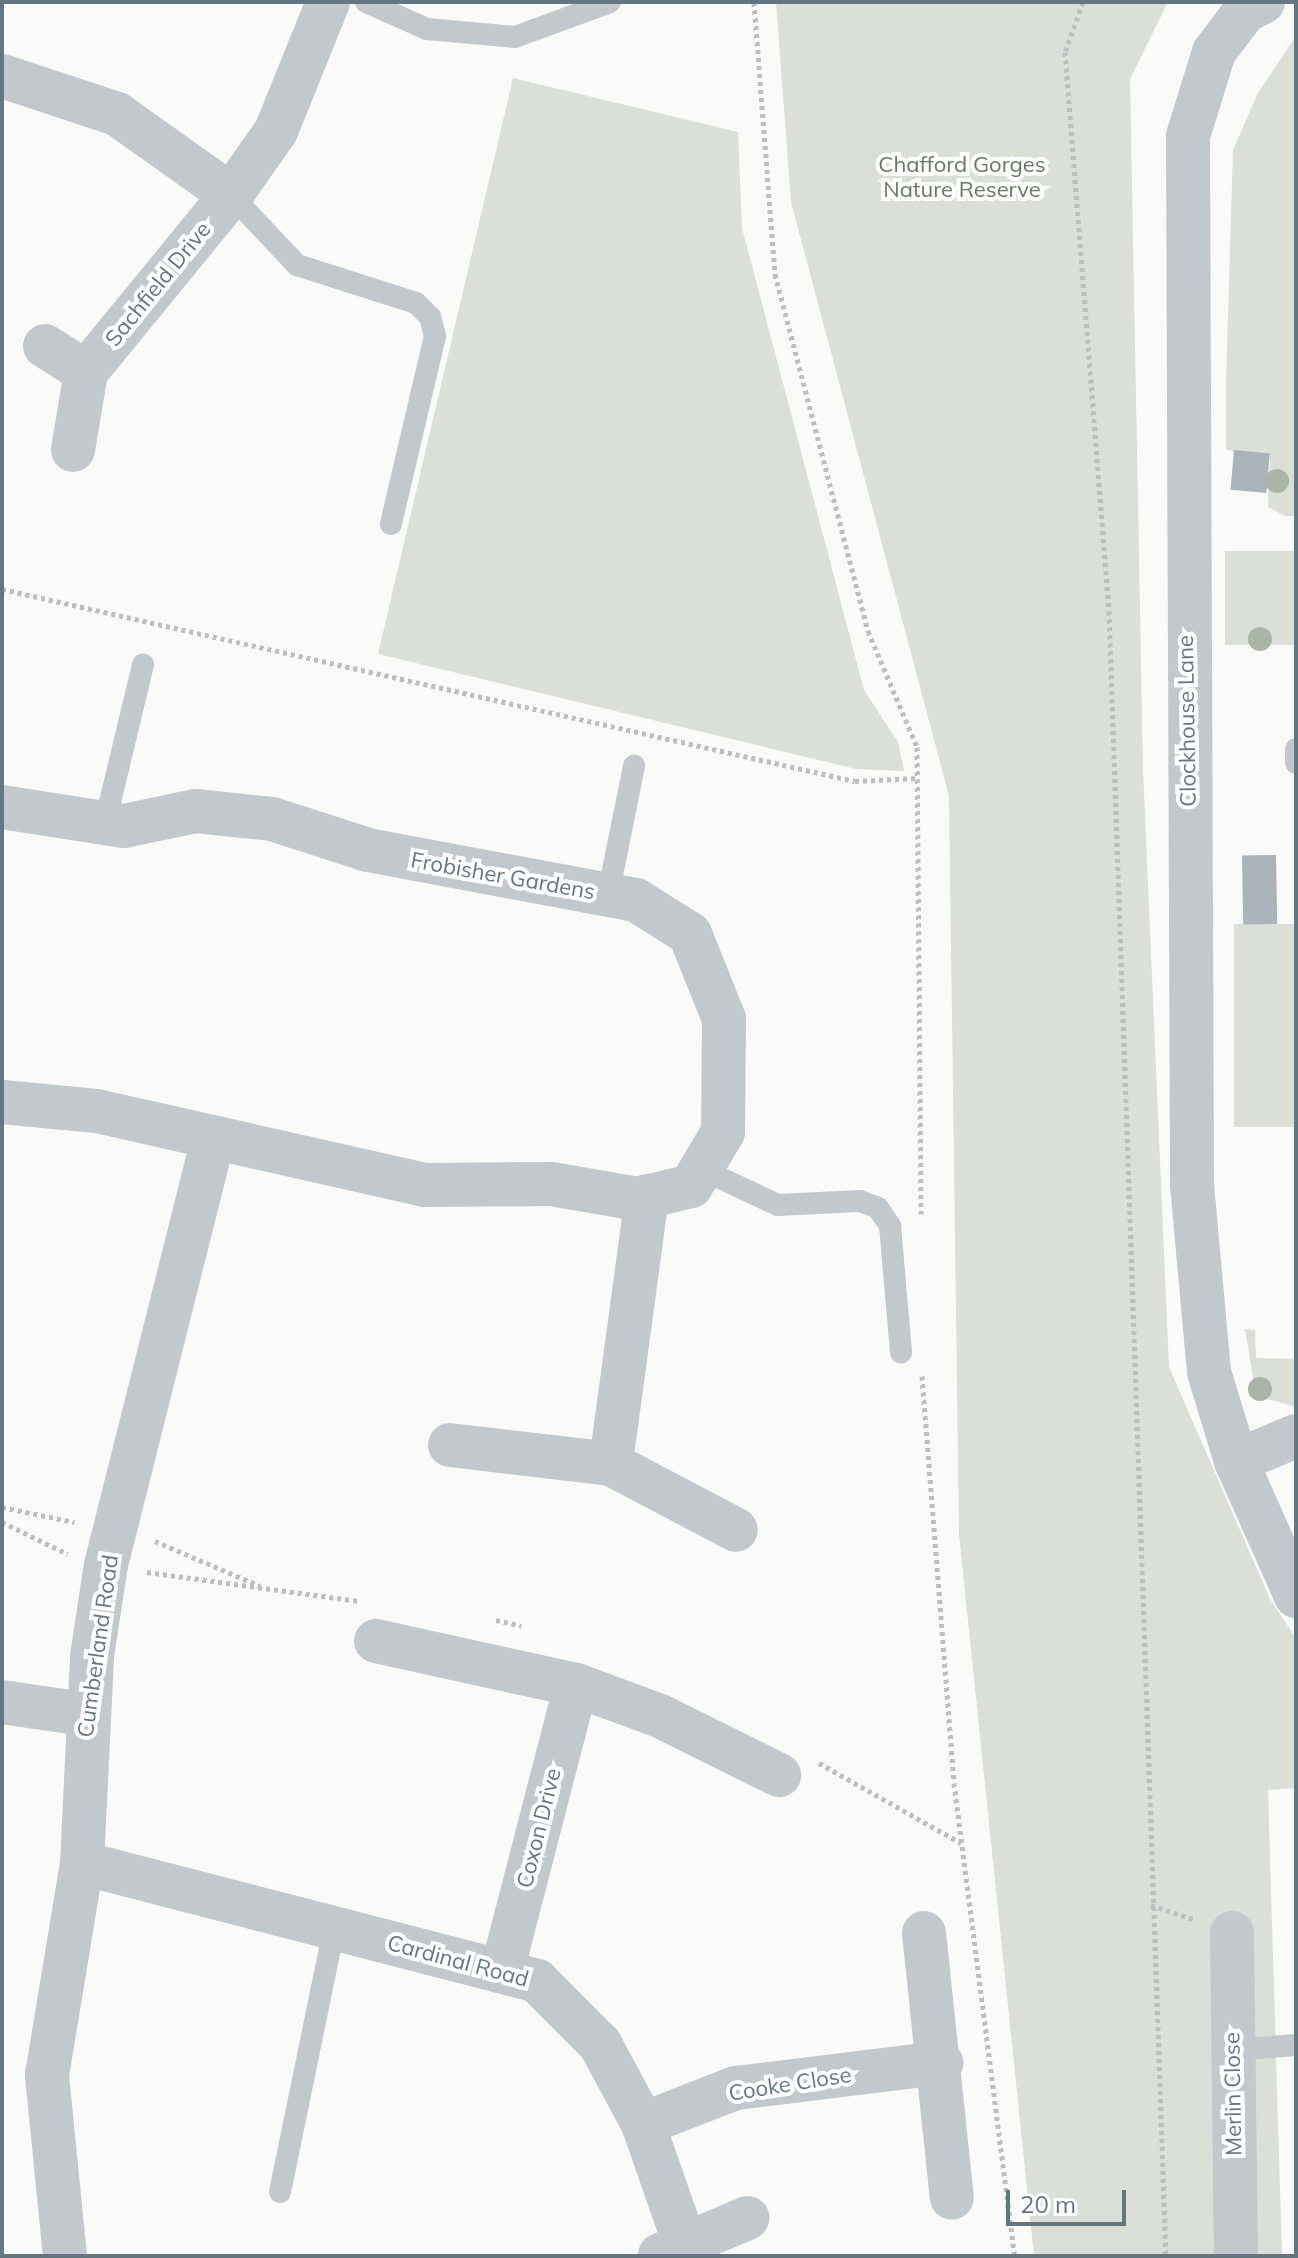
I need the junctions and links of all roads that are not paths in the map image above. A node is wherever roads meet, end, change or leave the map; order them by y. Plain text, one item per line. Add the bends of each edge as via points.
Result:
1 (328, 2) edge
2 (366, 2) edge
3 (610, 2) edge
4 (1263, 2) edge
5 (2, 76) edge
6 (231, 195) junction
7 (45, 346) dead end
8 (86, 372) junction
9 (73, 450) dead end
10 (391, 524) dead end
11 (143, 665) dead end
12 (1296, 749) edge
13 (1296, 763) edge
14 (634, 766) dead end
15 (2, 807) edge
16 (105, 823) junction
17 (608, 895) junction
18 (2, 1102) edge
19 (213, 1140) junction
20 (701, 1169) junction
21 (647, 1196) junction
22 (901, 1353) dead end
23 (1296, 1436) edge
24 (450, 1445) dead end
25 (1236, 1461) junction
26 (611, 1464) junction
27 (736, 1530) dead end
28 (1296, 1596) edge
29 (376, 1641) dead end
30 (576, 1685) junction
31 (2, 1702) edge
32 (84, 1714) junction
33 (779, 1775) dead end
34 (82, 1863) junction
35 (334, 1928) junction
36 (924, 1933) dead end
37 (1232, 1933) dead end
38 (502, 1971) junction
39 (1296, 2045) edge
40 (1233, 2050) junction
41 (941, 2063) junction
42 (643, 2124) junction
43 (280, 2192) dead end
44 (952, 2198) dead end
45 (747, 2218) dead end
46 (671, 2250) edge
47 (65, 2256) edge
48 (1236, 2256) edge

1 - 6 street, Sachfield Drive via 276,131
2 - 3 lane via 427,29 515,37
4 - 25 street, Clockhouse Lane via 1245,11 1214,52 1188,136 1192,1185 1202,1326
5 - 6 street via 117,114
6 - 8 street, Sachfield Drive
6 - 10 lane via 297,265 416,303 430,317 435,336
7 - 8 street
8 - 9 street
11 - 16 lane
12 - 13 lane
14 - 17 lane
15 - 16 street, Frobisher Gardens
16 - 17 street, Frobisher Gardens via 196,811 272,819 368,850
17 - 20 street, Frobisher Gardens via 636,900 690,934 724,1019 723,1132
18 - 19 street, Frobisher Gardens via 96,1111
19 - 21 street, Frobisher Gardens via 425,1185 551,1184
19 - 32 street, Cumberland Road via 106,1565
20 - 21 street, Frobisher Gardens via 691,1186
20 - 22 lane via 778,1205 860,1201 878,1208 890,1226
21 - 26 street
23 - 25 street
24 - 26 street
25 - 28 street, Clockhouse Lane
26 - 27 street
29 - 30 street
30 - 33 street via 660,1716
30 - 38 street, Coxon Drive
31 - 32 street
32 - 34 street, Cumberland Road
34 - 35 street, Cardinal Road
34 - 47 street, Cumberland Road via 47,2075
35 - 38 street, Cardinal Road
35 - 43 lane
36 - 41 street
37 - 40 street, Merlin Close
38 - 42 street, Cardinal Road via 537,1981 600,2044
39 - 40 lane
40 - 48 street, Merlin Close
41 - 42 street, Cooke Close via 736,2088
41 - 44 street
42 - 46 street, Cardinal Road
45 - 46 street, Cardinal Road

